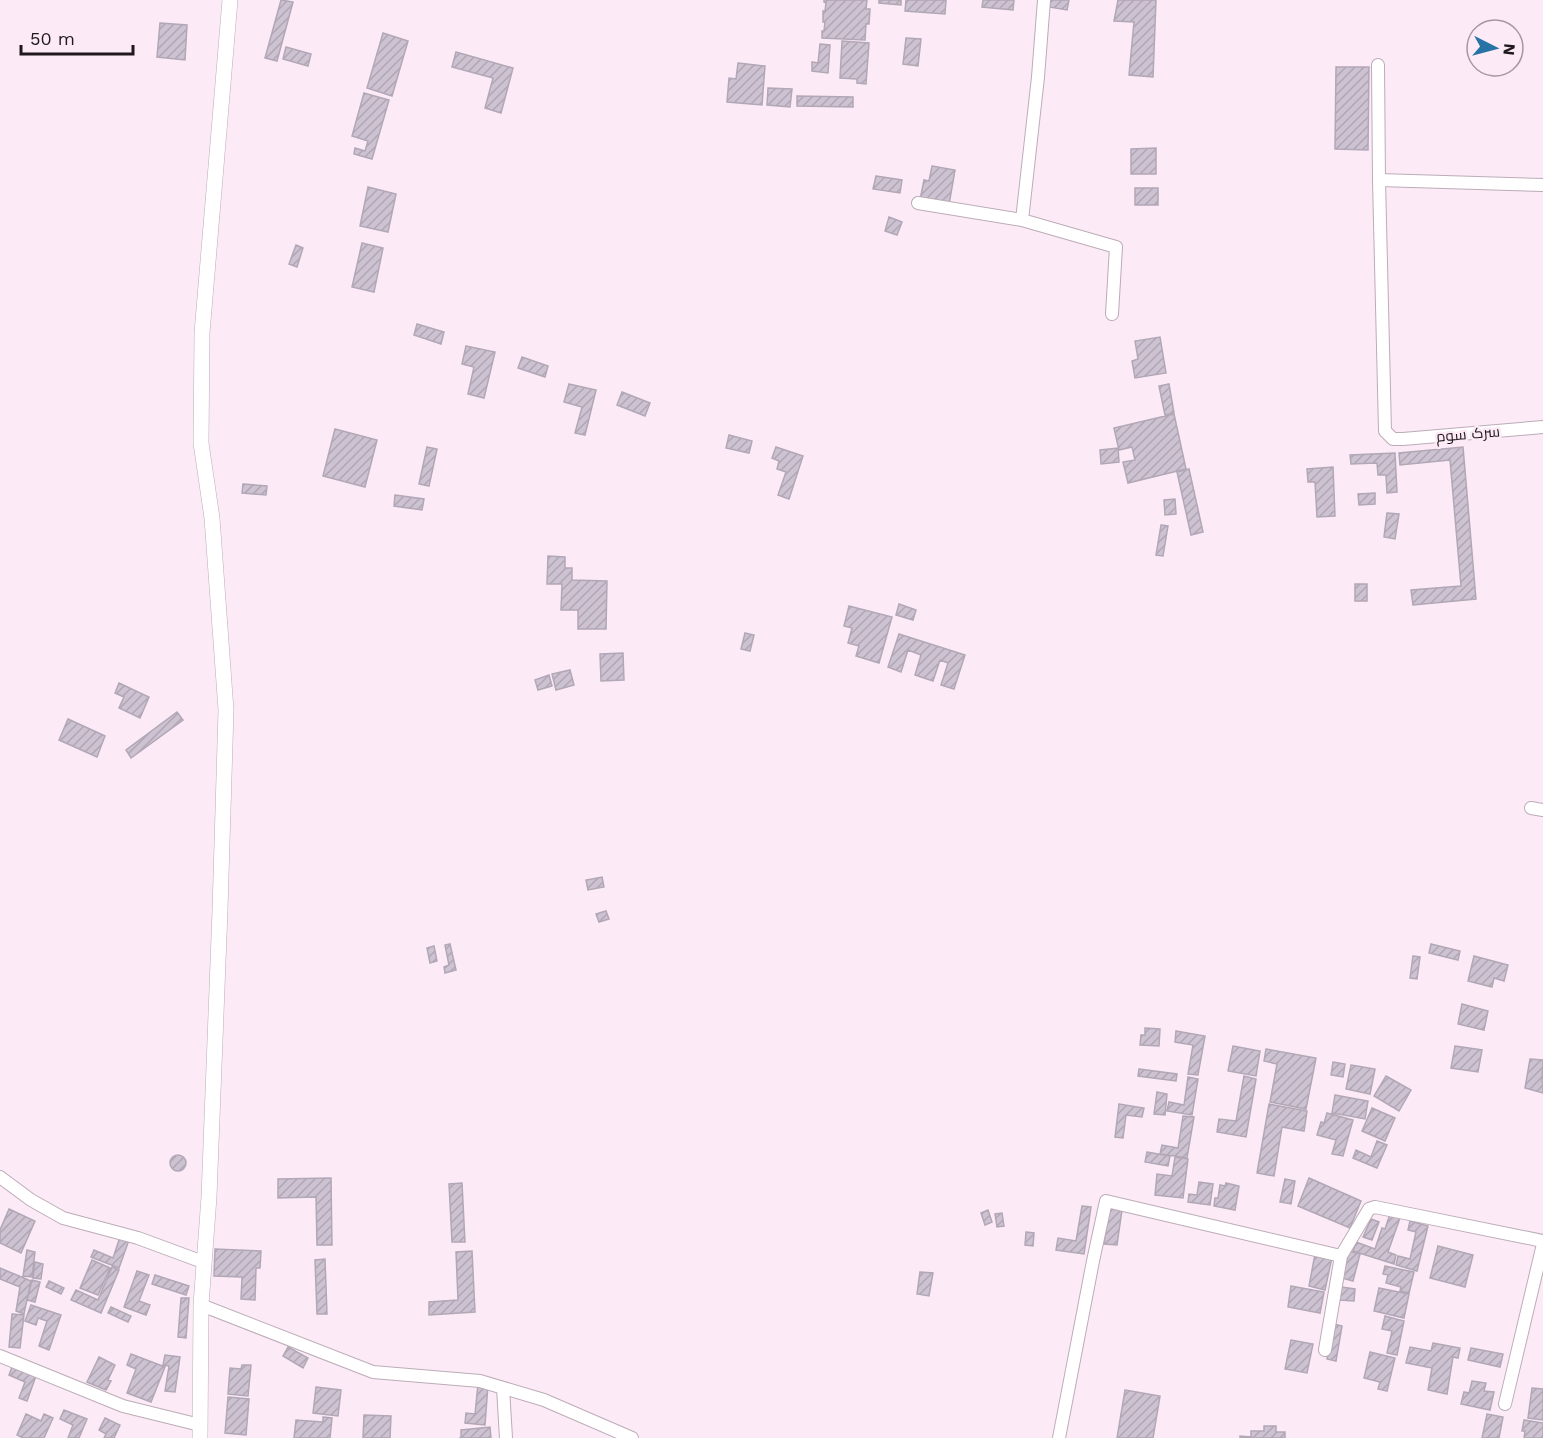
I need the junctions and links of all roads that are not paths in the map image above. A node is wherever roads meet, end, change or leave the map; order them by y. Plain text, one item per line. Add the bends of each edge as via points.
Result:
1 (230, 0) edge
2 (1044, 0) edge
3 (1378, 65) dead end
4 (1379, 180) junction
5 (1543, 185) edge
6 (918, 203) dead end
7 (1022, 220) junction
8 (1112, 314) dead end
9 (1543, 427) edge
10 (0, 1177) edge
11 (1543, 1243) edge
12 (1341, 1256) junction
13 (203, 1263) junction
14 (201, 1305) junction
15 (1325, 1350) dead end
16 (0, 1356) edge
17 (503, 1388) junction
18 (1505, 1404) dead end
19 (200, 1431) edge
20 (506, 1438) edge
21 (632, 1438) edge
22 (1059, 1438) edge

1 - 13 street via 202,333 201,443 212,519 226,710 210,1173
2 - 7 street
3 - 4 street
4 - 5 street
4 - 9 street, سرک سوم via 1385,431 1393,439 1403,440
6 - 7 street
7 - 8 street via 1116,247
10 - 13 street via 63,1218
11 - 12 street via 1375,1207 1369,1209
11 - 18 street
12 - 15 street
12 - 22 street via 1106,1201
13 - 14 street
14 - 17 street via 373,1372 480,1381
14 - 19 street
16 - 19 street via 123,1406
17 - 20 street
17 - 21 street via 544,1400

